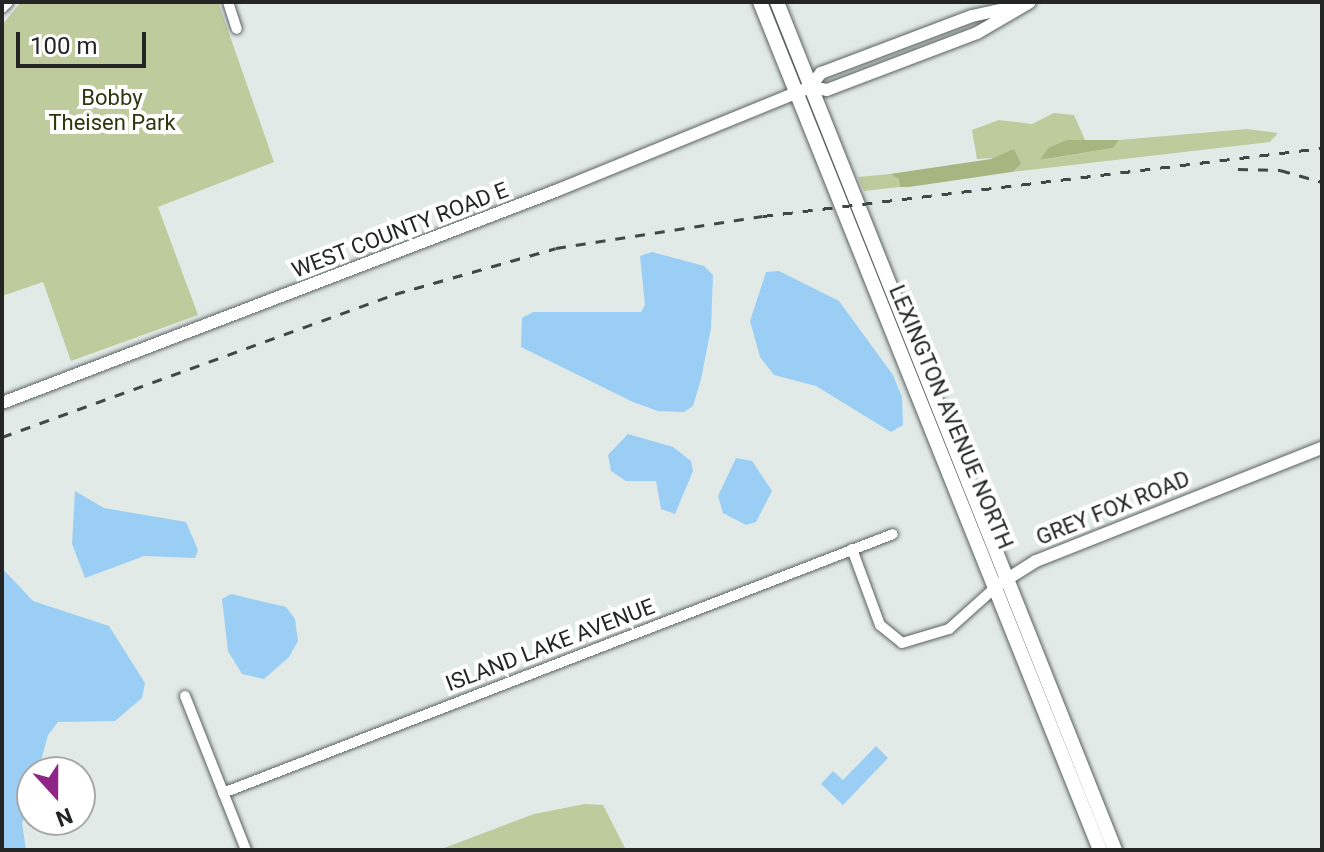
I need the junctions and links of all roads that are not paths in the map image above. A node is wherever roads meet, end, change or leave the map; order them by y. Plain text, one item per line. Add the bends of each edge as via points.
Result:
1 (8, 2) edge
2 (228, 2) edge
3 (760, 2) edge
4 (777, 2) edge
5 (1026, 4) edge
6 (2, 8) edge
7 (237, 29) dead end
8 (810, 87) junction
9 (794, 92) junction
10 (2, 403) edge
11 (1322, 448) edge
12 (893, 534) dead end
13 (852, 549) junction
14 (1010, 577) junction
15 (997, 586) junction
16 (185, 696) dead end
17 (223, 793) junction
18 (246, 850) edge
19 (1100, 850) edge
20 (1115, 850) edge

1 - 6 street
2 - 7 street
3 - 9 main road, LEXINGTON AVENUE NORTH
4 - 8 main road, LEXINGTON AVENUE NORTH
5 - 8 street, WEST COUNTY ROAD E via 972,16 821,73
8 - 9 street, WEST COUNTY ROAD E
8 - 14 main road, LEXINGTON AVENUE NORTH
9 - 10 street, WEST COUNTY ROAD E via 419,245
9 - 15 main road, LEXINGTON AVENUE NORTH
11 - 14 street, GREY FOX ROAD via 1049,555
12 - 13 street, ISLAND LAKE AVENUE
13 - 15 street, GREY FOX ROAD via 880,625 902,643 949,629
13 - 17 street, ISLAND LAKE AVENUE
14 - 15 street, GREY FOX ROAD
14 - 20 main road, LEXINGTON AVENUE NORTH
15 - 19 main road, LEXINGTON AVENUE NORTH
16 - 17 street
17 - 18 street

